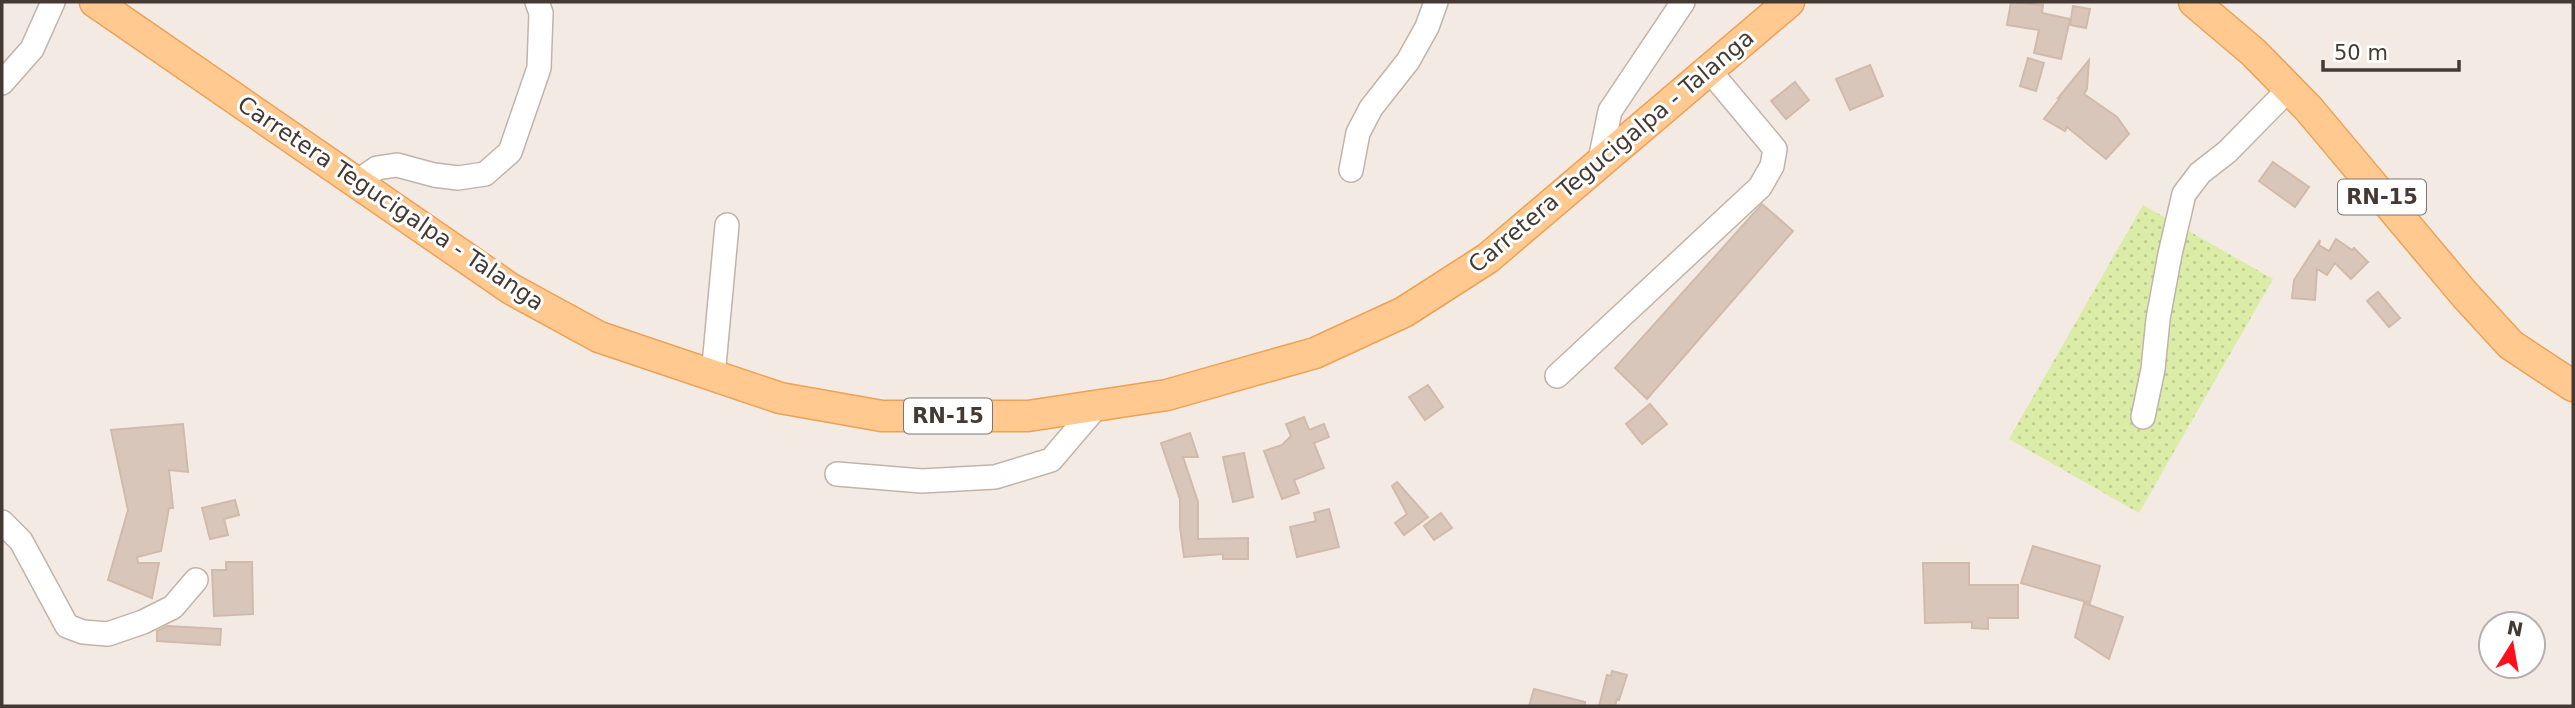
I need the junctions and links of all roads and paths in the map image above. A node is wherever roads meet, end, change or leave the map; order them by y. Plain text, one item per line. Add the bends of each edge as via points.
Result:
1 (53, 2) edge
2 (95, 2) edge
3 (537, 2) edge
4 (1436, 2) edge
5 (1683, 2) edge
6 (1788, 2) edge
7 (2194, 2) edge
8 (1709, 70) junction
9 (2, 83) edge
10 (2289, 89) junction
11 (1599, 165) junction
12 (1351, 170) dead end
13 (357, 182) junction
14 (727, 225) dead end
15 (713, 376) junction
16 (1558, 376) dead end
17 (2573, 386) edge
18 (1098, 405) junction
19 (2143, 417) dead end
20 (837, 474) dead end
21 (2, 522) edge
22 (196, 580) dead end

1 - 9 street via 32,49
2 - 13 main road, Carretera Tegucigalpa - Talanga / RN-15
3 - 13 street via 541,13 539,68 510,152 485,174 458,178 397,165 377,168
4 - 12 street via 1408,61 1371,108 1358,133
5 - 11 street via 1610,111
6 - 8 main road, Carretera Tegucigalpa - Talanga / RN-15
7 - 10 main road, RN-15
8 - 11 main road, Carretera Tegucigalpa - Talanga / RN-15
8 - 16 street via 1775,149 1772,166 1760,187
10 - 17 main road, RN-15 via 2511,345
10 - 19 street via 2190,183 2181,202
11 - 18 main road, Carretera Tegucigalpa - Talanga / RN-15 via 1488,258 1404,312 1315,353 1167,395
13 - 15 main road, Carretera Tegucigalpa - Talanga / RN-15 via 511,289 599,337
14 - 15 street
15 - 18 main road, Carretera Tegucigalpa - Talanga / RN-15 via 780,398 882,416 1028,416
18 - 20 street via 1051,460 995,478 922,481
21 - 22 street via 21,541 67,626 83,632 108,634 143,622 173,607

